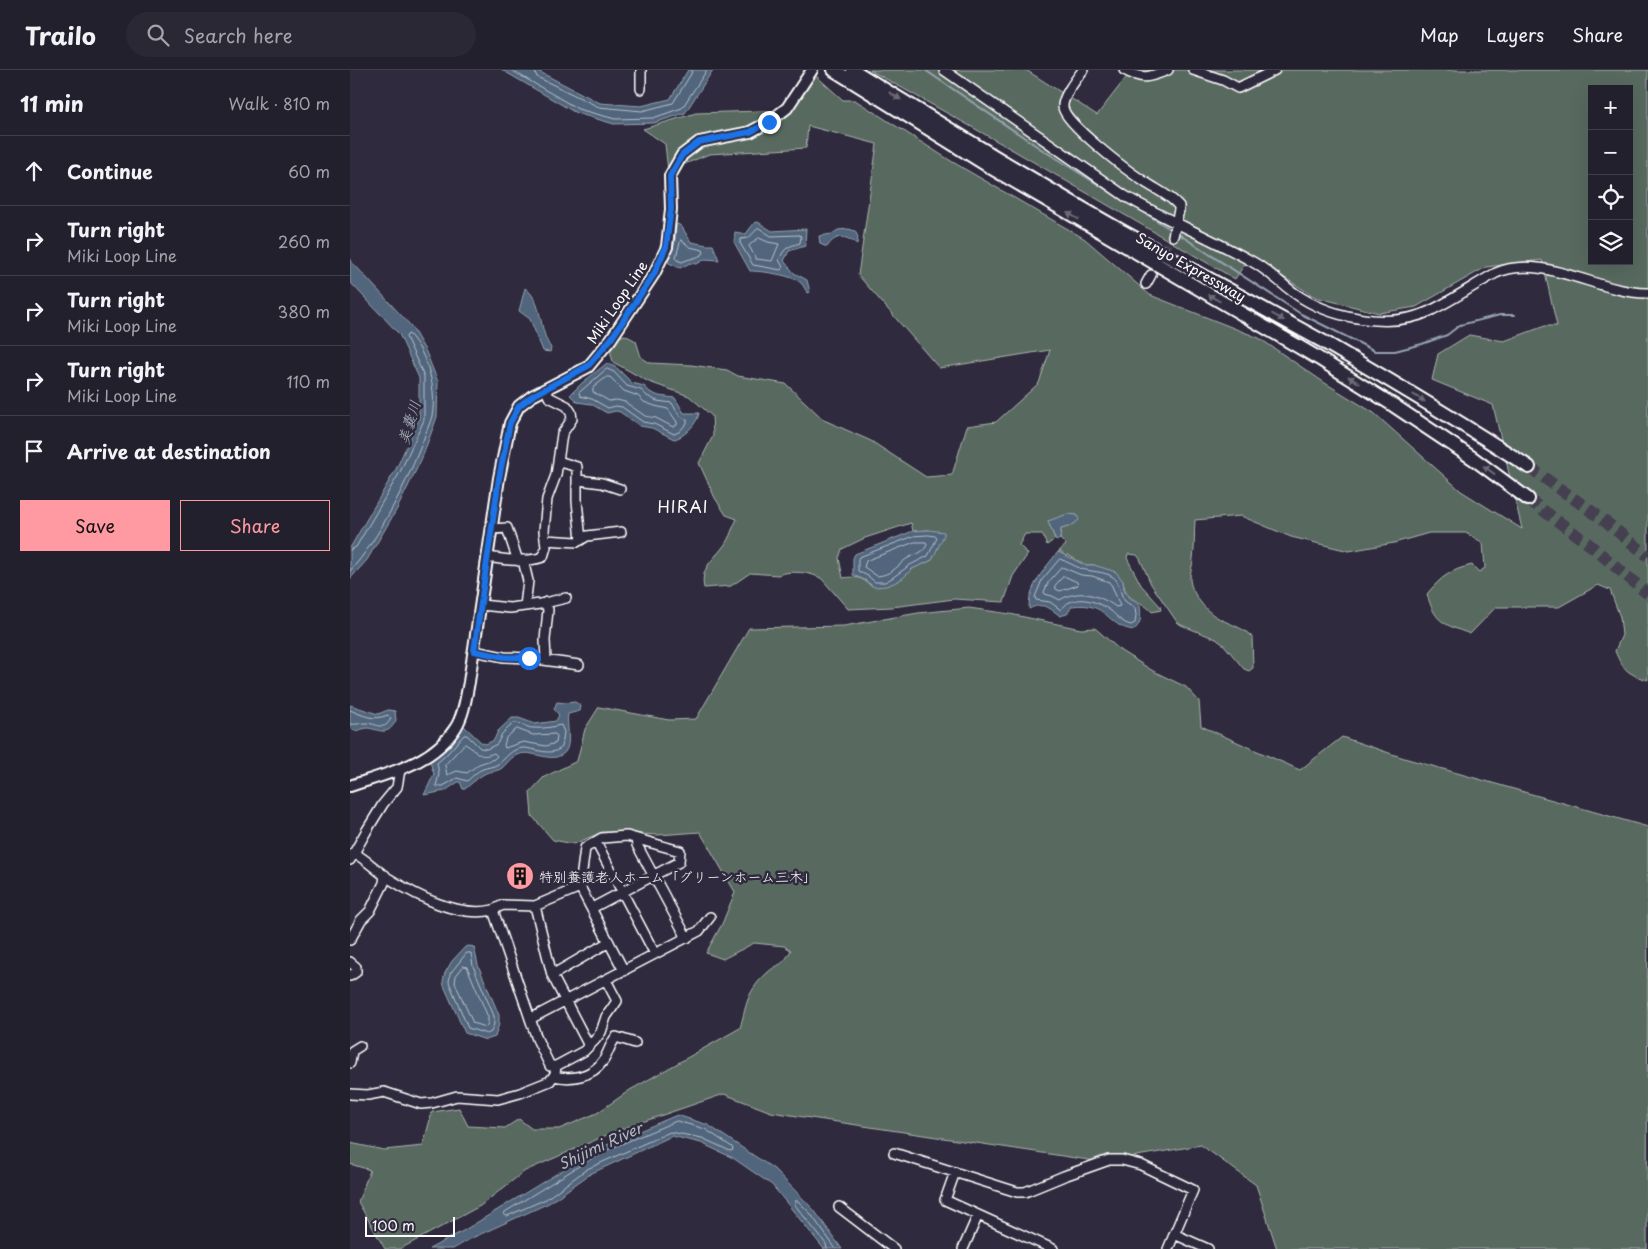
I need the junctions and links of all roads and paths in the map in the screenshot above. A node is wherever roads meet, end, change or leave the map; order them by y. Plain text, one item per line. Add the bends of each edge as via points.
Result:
1 (640, 70) edge
2 (812, 70) edge
3 (834, 70) edge
4 (853, 70) edge
5 (944, 70) edge
6 (1083, 70) edge
7 (1124, 70) edge
8 (1168, 70) edge
9 (1193, 70) edge
10 (1275, 70) edge
11 (641, 89) dead end
12 (1176, 224) junction
13 (1173, 236) tunnel mouth
14 (1150, 275) tunnel mouth
15 (1146, 284) dead end
16 (1648, 293) edge
17 (546, 389) junction
18 (558, 461) junction
19 (1529, 467) tunnel mouth
20 (579, 480) junction
21 (620, 489) dead end
22 (1528, 499) tunnel mouth
23 (491, 529) junction
24 (621, 532) dead end
25 (545, 540) junction
26 (581, 540) junction
27 (487, 557) junction
28 (520, 561) junction
29 (566, 598) dead end
30 (546, 602) junction
31 (481, 605) junction
32 (525, 606) junction
33 (474, 651) junction
34 (546, 660) junction
35 (579, 665) dead end
36 (400, 770) junction
37 (350, 786) edge
38 (636, 839) junction
39 (596, 842) junction
40 (352, 857) edge
41 (385, 875) junction
42 (654, 876) junction
43 (580, 887) junction
44 (622, 892) junction
45 (535, 906) junction
46 (592, 908) junction
47 (493, 910) junction
48 (710, 917) dead end
49 (687, 938) junction
50 (350, 940) edge
51 (609, 942) junction
52 (655, 954) junction
53 (350, 962) edge
54 (624, 971) junction
55 (552, 975) junction
56 (350, 976) edge
57 (606, 980) junction
58 (565, 1001) junction
59 (530, 1019) junction
60 (635, 1043) dead end
61 (360, 1046) dead end
62 (589, 1046) junction
63 (350, 1063) edge
64 (556, 1066) junction
65 (554, 1076) junction
66 (350, 1094) edge
67 (894, 1153) dead end
68 (955, 1172) junction
69 (838, 1208) dead end
70 (978, 1215) junction
71 (1174, 1234) junction
72 (894, 1249) edge
73 (963, 1249) edge
74 (1053, 1249) edge
75 (1168, 1249) edge
76 (1208, 1249) edge

1 - 11 street
2 - 17 main road, Miki Loop Line via 787,108 769,122 750,132 699,142 682,155 670,176 671,209 666,247 654,274 611,339 588,366
22 -> 3 highway, Sanyo Expressway via 1474,459 1318,358 999,172
4 -> 19 highway, Sanyo Expressway via 1047,188 1402,388
5 - 12 street via 1125,196
6 - 12 street via 1063,101 1063,109 1069,119 1140,179 1177,204
7 - 8 street via 1136,77 1147,78
9 - 10 street via 1238,88
12 - 13 street
12 - 16 street via 1254,263 1318,306 1346,316 1372,320 1415,317 1510,268 1539,268 1618,289
14 - 15 street
17 - 18 street via 549,397 567,406 571,412 572,419 562,434
17 - 23 main road, Miki Loop Line via 519,406 510,423
18 - 20 street via 577,467
18 - 25 street via 547,499
20 - 21 street
20 - 26 street via 577,501
23 - 27 main road, Miki Loop Line
23 - 28 street via 507,528
24 - 26 street via 587,536
25 - 26 street
25 - 28 street via 543,557
27 - 28 street
27 - 31 main road, Miki Loop Line
28 - 32 street via 528,581
29 - 30 street
30 - 32 street
30 - 34 street
31 - 32 street
31 - 33 main road, Miki Loop Line
33 - 34 street
33 - 36 main road, Miki Loop Line via 464,709 456,726 433,754
34 - 35 street
36 - 37 main road, Miki Loop Line
36 - 40 street via 398,787 383,804
38 - 39 street via 614,836
38 - 42 street
38 - 42 street via 680,851 680,862
39 - 43 street via 585,848
39 - 44 street
40 - 41 street via 370,862
41 - 47 street via 449,908
41 - 50 street via 370,910
42 - 44 street
42 - 49 street
43 - 45 street
43 - 46 street
44 - 46 street
44 - 52 street
45 - 47 street via 503,905
45 - 55 street
46 - 51 street
47 - 59 street
48 - 49 street via 699,931
49 - 52 street
51 - 54 street
51 - 55 street
52 - 54 street
53 - 56 street via 356,972
54 - 57 street
55 - 58 street
57 - 58 street
57 - 62 street via 617,1001 606,1016 601,1032
58 - 59 street
58 - 62 street
59 - 64 street via 550,1066
60 - 65 street via 616,1037 604,1060 592,1072 580,1077
61 - 63 street via 352,1051
62 - 64 street
64 - 65 street
65 - 66 street via 550,1081 498,1100 457,1096 421,1104 384,1092
67 - 68 street
68 - 70 street via 945,1200
68 - 71 street via 1025,1192 1109,1160 1141,1165 1193,1190
69 - 72 street
70 - 73 street
70 - 74 street
71 - 75 street
71 - 76 street

